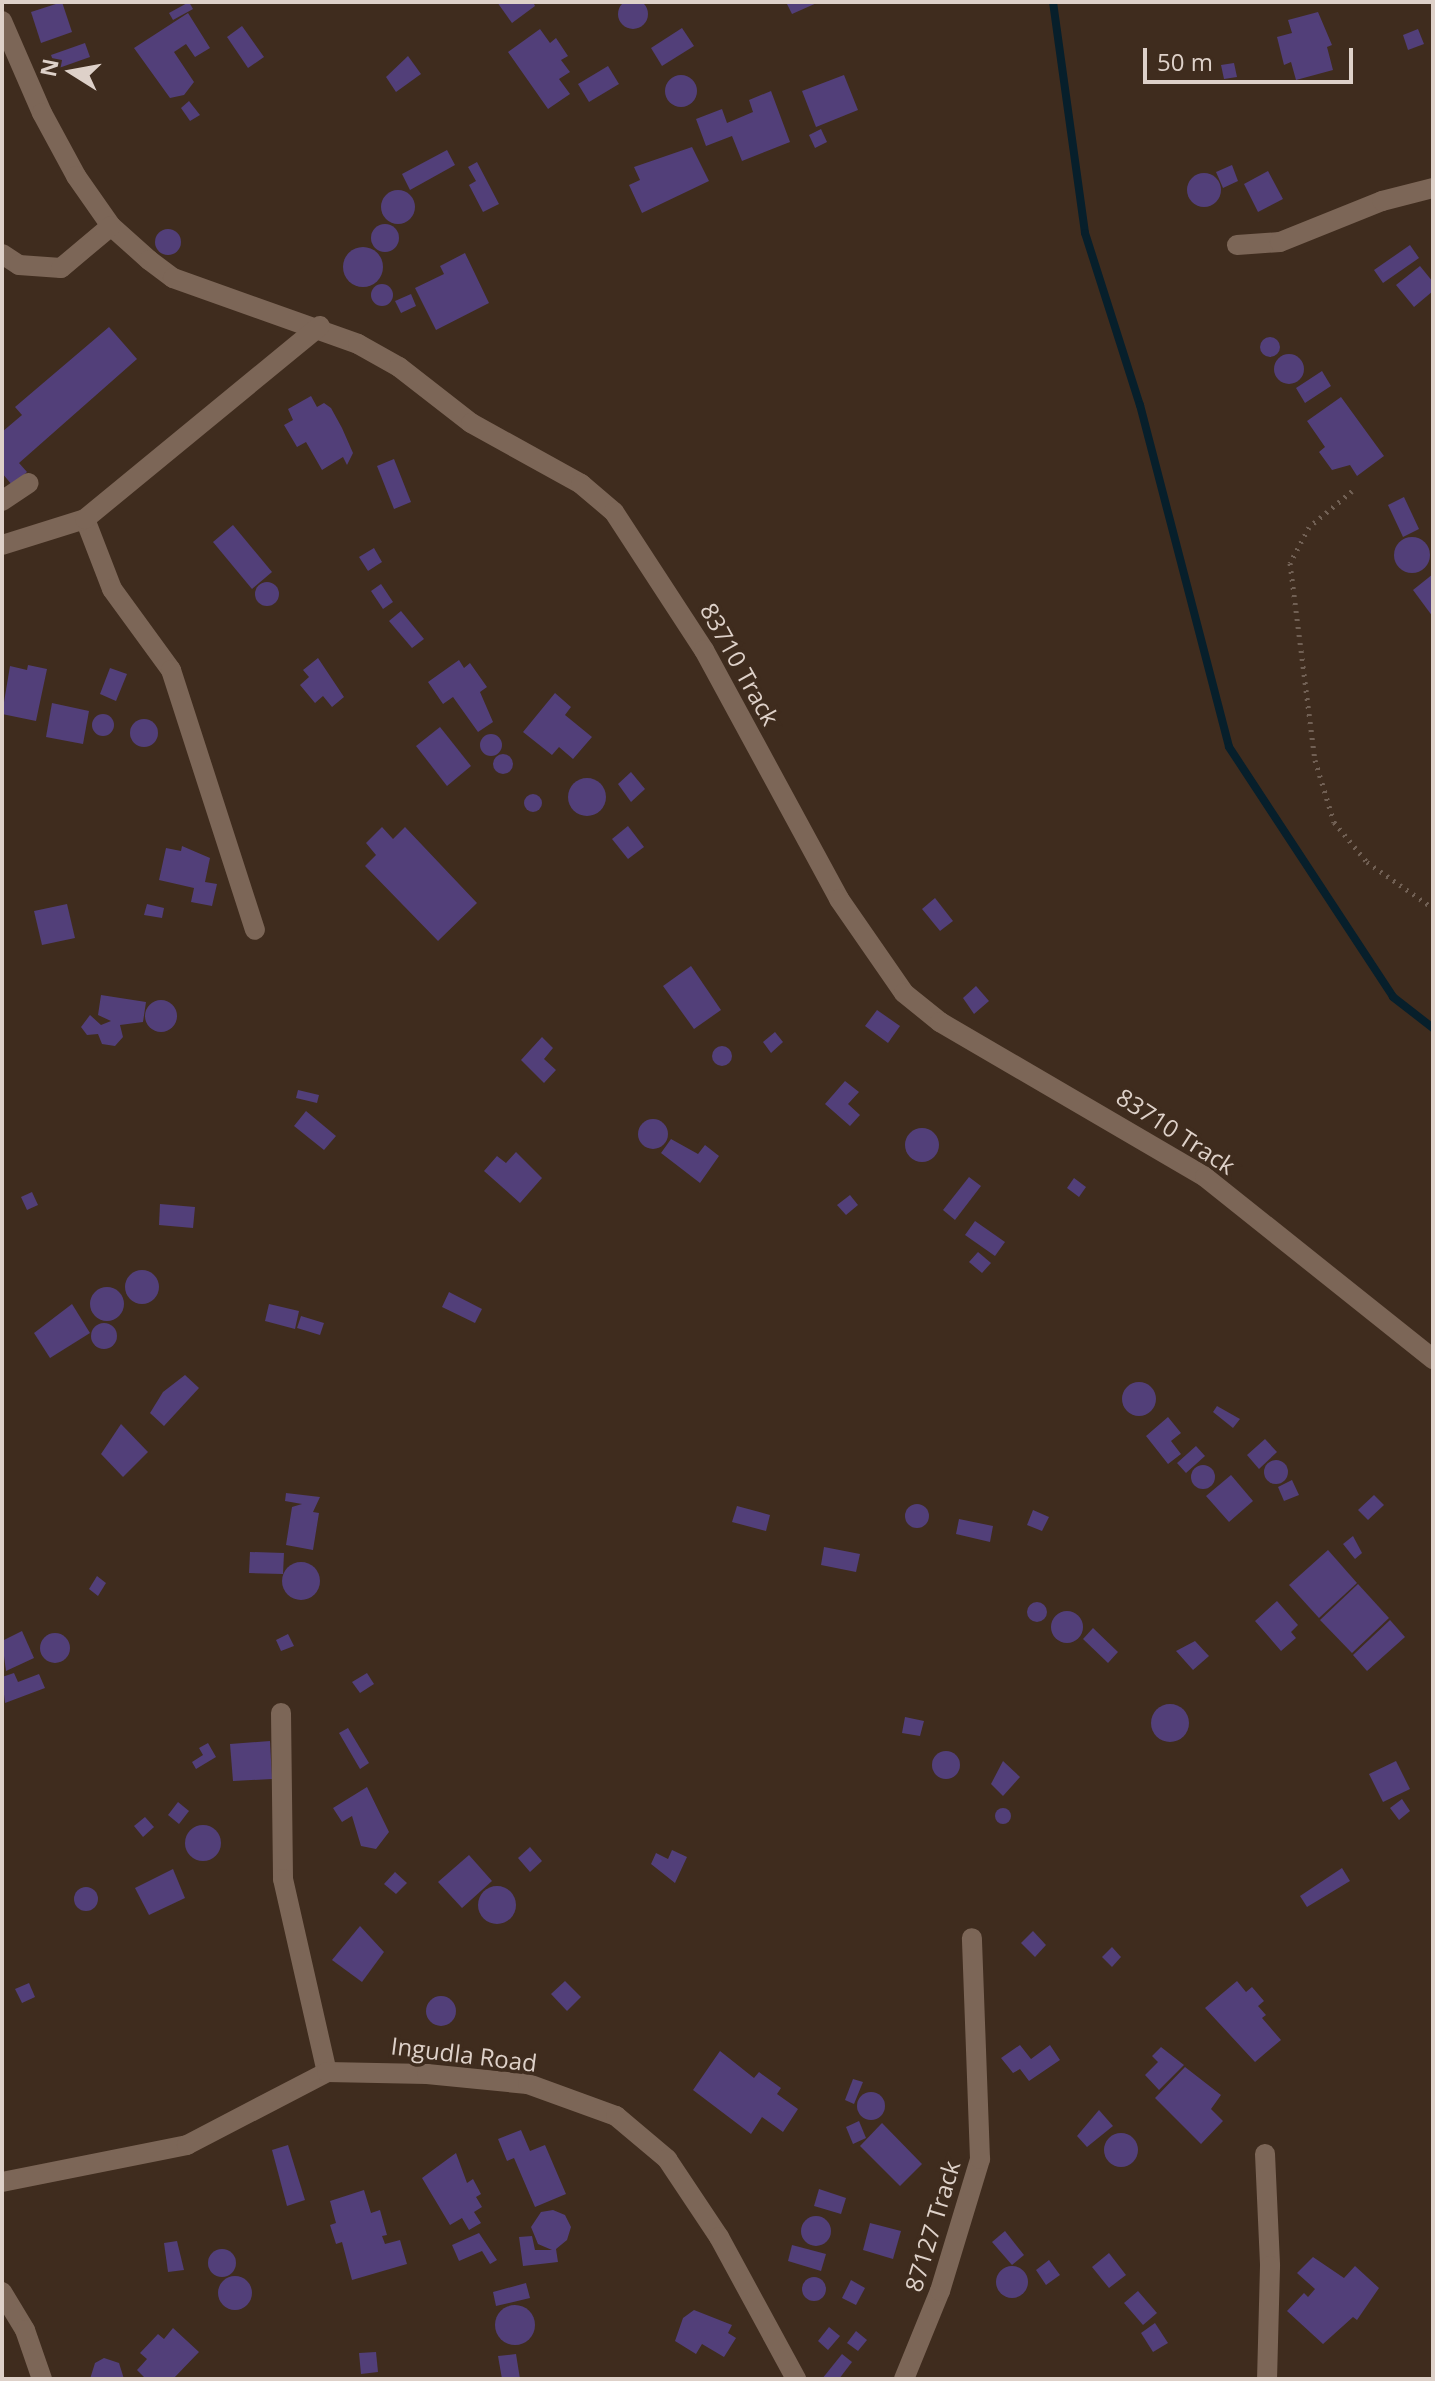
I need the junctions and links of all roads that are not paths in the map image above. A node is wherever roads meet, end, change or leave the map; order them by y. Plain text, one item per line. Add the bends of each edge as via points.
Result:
1 (2, 21) edge
2 (1433, 188) edge
3 (111, 226) junction
4 (1237, 245) dead end
5 (2, 254) edge
6 (320, 326) junction
7 (29, 483) dead end
8 (2, 501) edge
9 (85, 519) junction
10 (2, 545) edge
11 (255, 930) dead end
12 (1433, 1359) edge
13 (281, 1713) dead end
14 (972, 1938) dead end
15 (327, 2072) junction
16 (1265, 2154) dead end
17 (2, 2182) edge
18 (2, 2292) edge
19 (42, 2379) edge
20 (796, 2379) edge
21 (904, 2379) edge
22 (1267, 2379) edge

1 - 3 street, 83710 Track via 42,113
2 - 4 street via 1382,201 1280,242
3 - 5 street via 61,268 19,265
3 - 6 street, 83710 Track via 173,278
6 - 9 street
6 - 12 street, 83710 Track via 399,367 471,423 581,484 614,512 704,650 839,899 904,993 940,1022 1205,1177
7 - 8 street
9 - 10 street
9 - 11 street via 112,589 171,670
13 - 15 street via 283,1879
14 - 21 street, 87127 Track via 980,2159 940,2291
15 - 17 street via 187,2145
15 - 20 street, Ingudla Road via 528,2084 616,2116 667,2159 689,2190
16 - 22 street via 1270,2266
18 - 19 street via 20,2319

